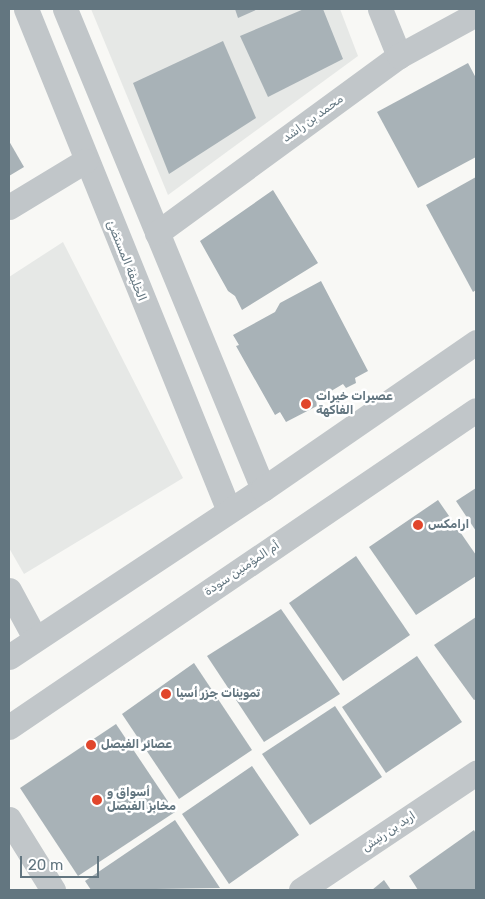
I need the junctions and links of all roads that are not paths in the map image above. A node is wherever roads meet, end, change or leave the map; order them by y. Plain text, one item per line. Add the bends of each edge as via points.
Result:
1 (26, 9) edge
2 (65, 9) edge
3 (380, 9) edge
4 (476, 14) edge
5 (399, 56) junction
6 (85, 161) junction
7 (9, 207) edge
8 (156, 233) junction
9 (476, 342) edge
10 (476, 410) edge
11 (263, 489) junction
12 (230, 511) junction
13 (9, 590) edge
14 (35, 638) junction
15 (9, 656) edge
16 (9, 727) edge
17 (476, 773) edge
18 (9, 819) edge
19 (53, 890) edge
20 (301, 890) edge

1 - 6 street, الخليفة المستضئ
2 - 8 street
3 - 5 street
4 - 5 street, محمد بن راشد
5 - 8 street, محمد بن راشد
6 - 7 street
6 - 12 street, الخليفة المستضئ
8 - 11 street
9 - 11 street
10 - 16 street, أم المؤمنين سودة
11 - 12 street
12 - 14 street
13 - 14 street
14 - 15 street
17 - 20 street, اربد بن رنيش
18 - 19 street

